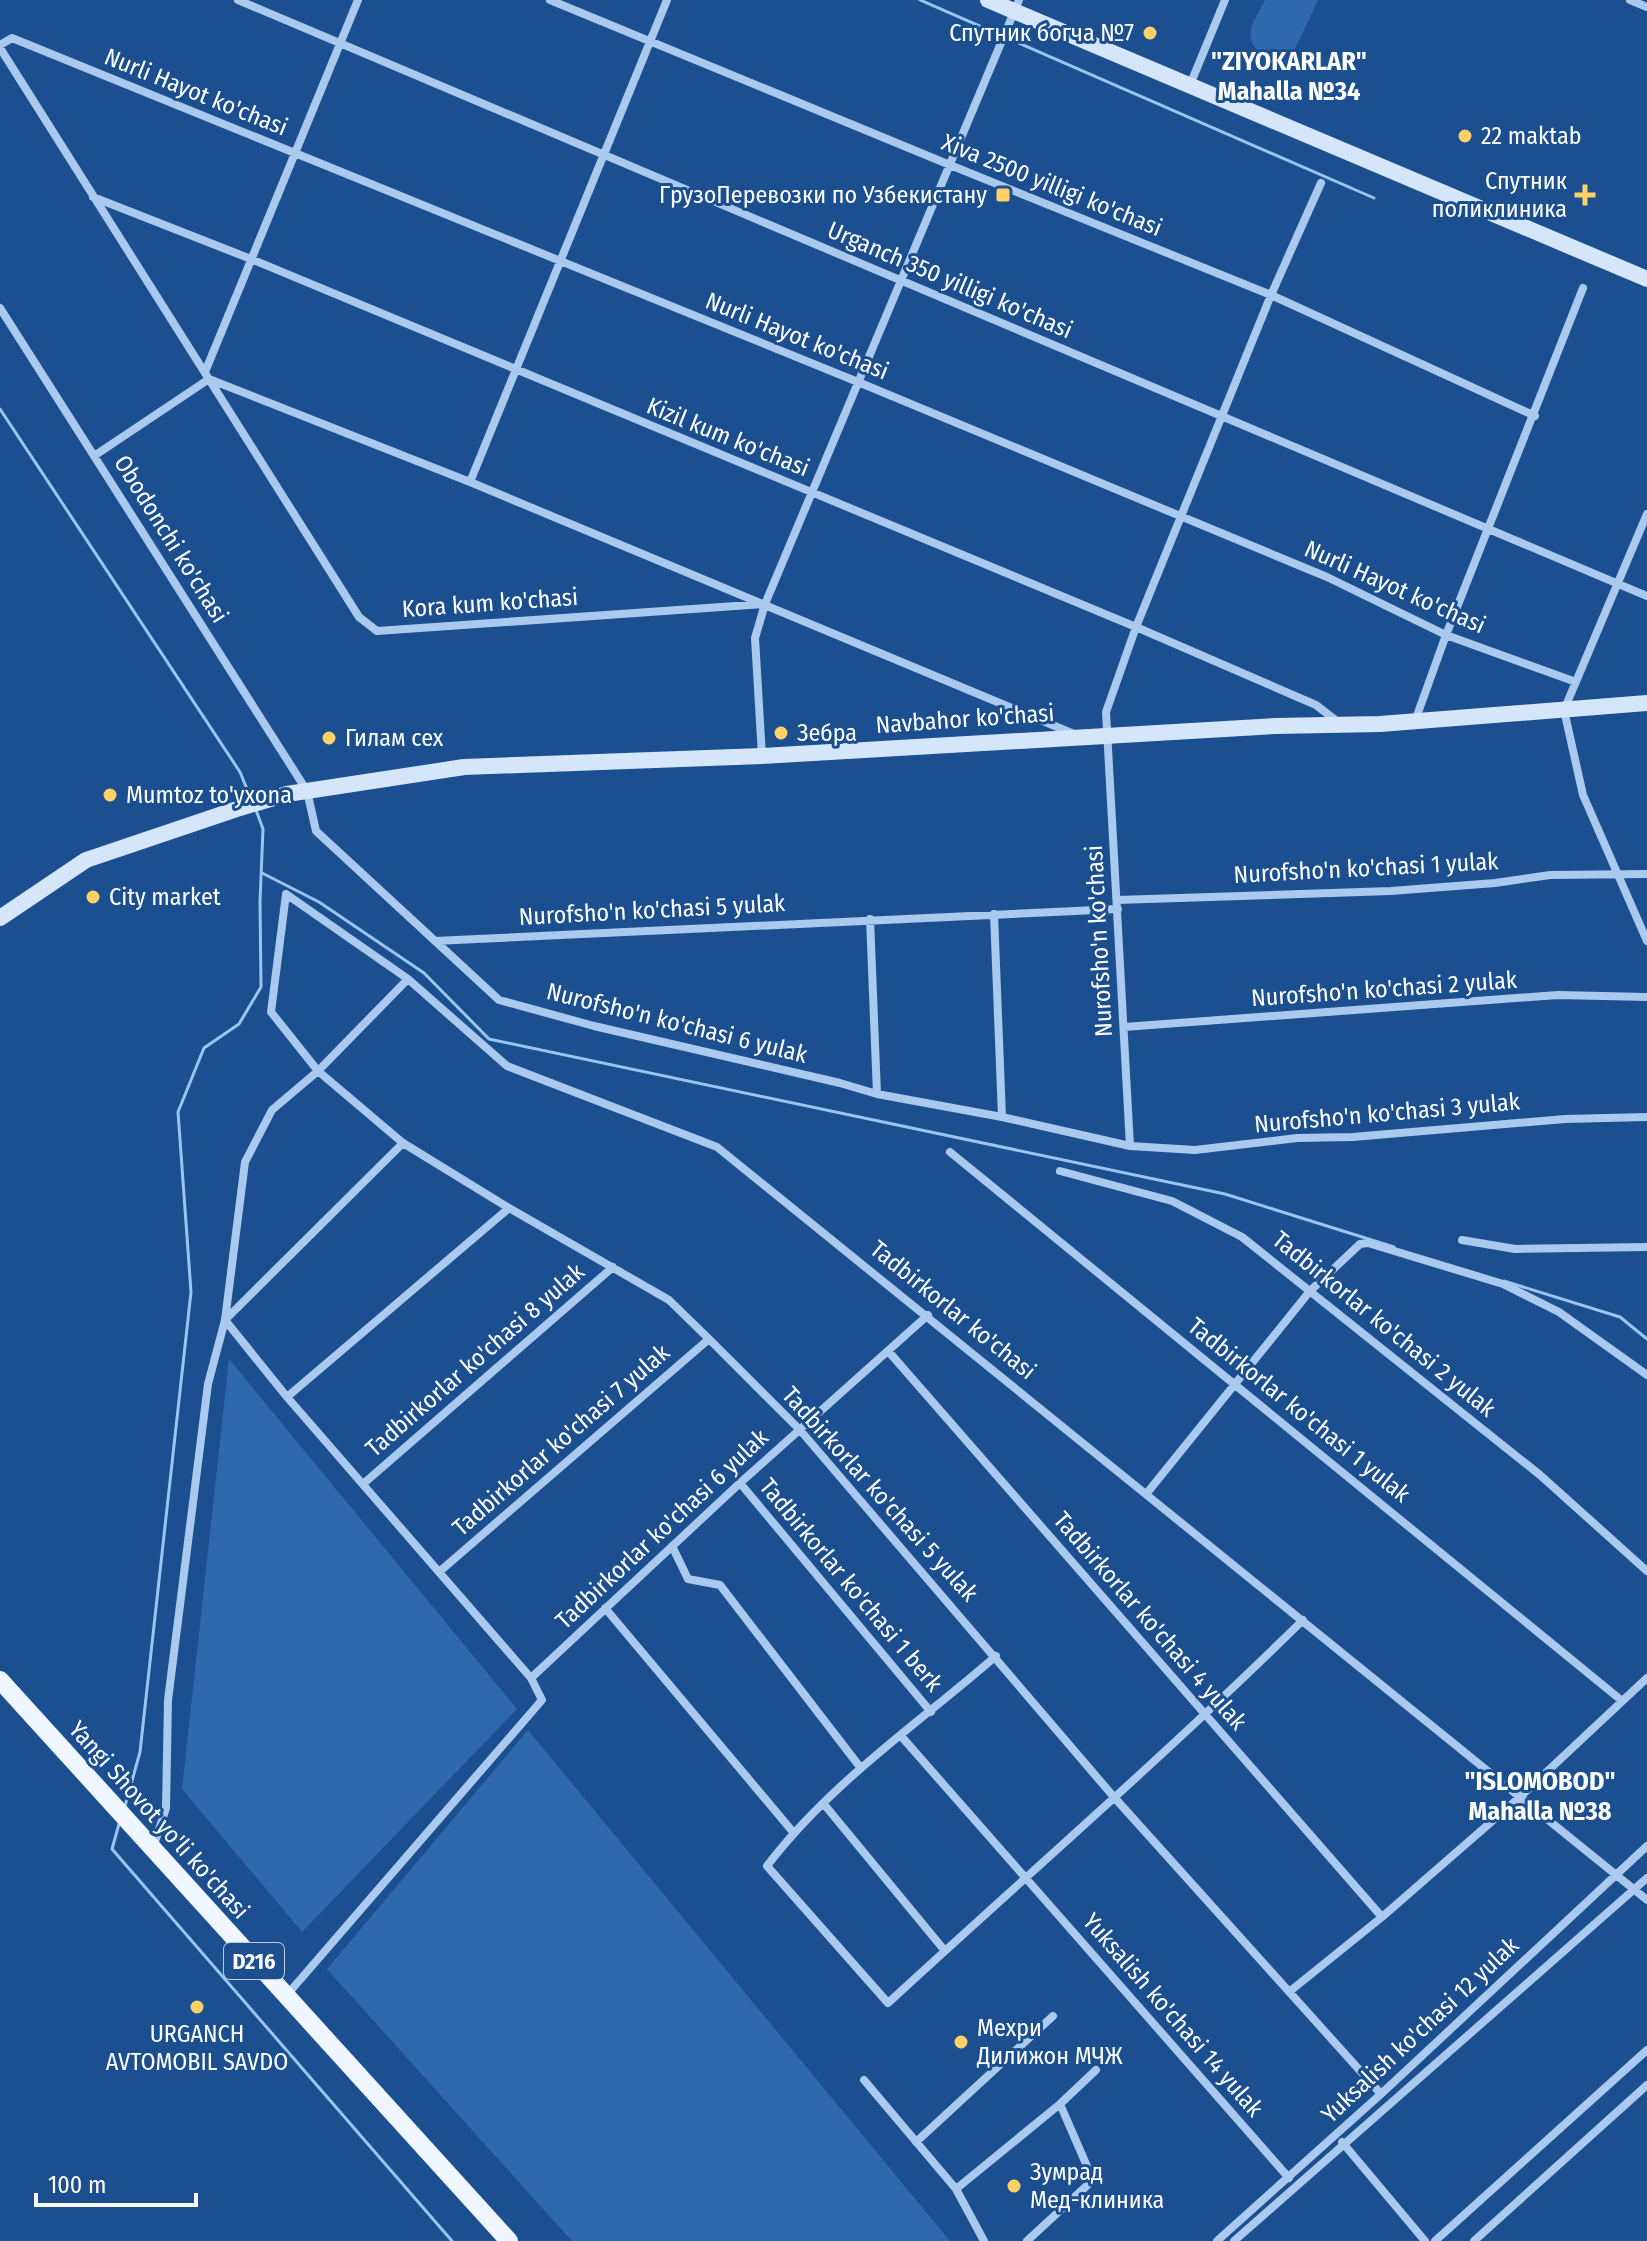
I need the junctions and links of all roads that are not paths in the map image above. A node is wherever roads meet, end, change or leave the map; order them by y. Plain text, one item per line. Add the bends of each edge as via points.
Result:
1 (238, 0) edge
2 (358, 0) edge
3 (550, 0) edge
4 (667, 0) edge
5 (988, 0) edge
6 (1225, 0) edge
7 (1630, 0) edge
8 (1017, 6) edge
9 (1647, 7) edge
10 (650, 41) junction
11 (341, 42) junction
12 (0, 46) edge
13 (1190, 85) junction
14 (294, 154) junction
15 (604, 155) junction
16 (950, 165) junction
17 (1321, 183) dead end
18 (93, 197) junction
19 (251, 259) junction
20 (560, 261) junction
21 (1647, 279) edge
22 (901, 281) junction
23 (1583, 288) dead end
24 (1271, 295) junction
25 (0, 308) edge
26 (516, 371) junction
27 (207, 376) junction
28 (858, 382) junction
29 (1535, 416) junction
30 (1221, 417) junction
31 (94, 456) junction
32 (470, 482) junction
33 (812, 493) junction
34 (1647, 514) edge
35 (1181, 517) junction
36 (1488, 530) junction
37 (1618, 585) junction
38 (1647, 596) edge
39 (765, 604) junction
40 (1136, 627) junction
41 (1446, 635) junction
42 (1576, 682) junction
43 (1647, 703) edge
44 (1564, 710) junction
45 (1415, 722) junction
46 (1342, 725) junction
47 (1108, 734) junction
48 (1078, 736) junction
49 (762, 756) junction
50 (307, 791) junction
51 (1647, 874) edge
52 (1617, 876) junction
53 (1117, 905) junction
54 (994, 914) junction
55 (0, 918) edge
56 (870, 919) junction
57 (435, 941) junction
58 (1647, 941) edge
59 (408, 979) junction
60 (1647, 997) edge
61 (271, 1012) joint
62 (1124, 1027) junction
63 (318, 1071) junction
64 (877, 1094) junction
65 (1002, 1117) junction
66 (1647, 1117) edge
67 (403, 1143) junction
68 (1130, 1146) junction
69 (950, 1152) dead end
70 (1060, 1171) dead end
71 (509, 1208) junction
72 (1462, 1240) dead end
73 (1647, 1247) edge
74 (613, 1267) junction
75 (1310, 1291) junction
76 (928, 1315) junction
77 (225, 1320) junction
78 (709, 1339) junction
79 (889, 1352) junction
80 (1647, 1375) edge
81 (1235, 1383) junction
82 (287, 1397) junction
83 (800, 1430) junction
84 (740, 1483) junction
85 (363, 1484) junction
86 (1147, 1493) junction
87 (672, 1546) junction
88 (1647, 1571) edge
89 (439, 1572) junction
90 (605, 1608) junction
91 (1303, 1620) junction
92 (996, 1656) junction
93 (531, 1678) junction
94 (1647, 1678) edge
95 (0, 1680) edge
96 (1621, 1700) junction
97 (931, 1712) junction
98 (1206, 1716) junction
99 (901, 1736) junction
100 (860, 1767) junction
101 (1113, 1796) junction
102 (1521, 1796) junction
103 (823, 1803) junction
104 (793, 1832) junction
105 (1647, 1846) edge
106 (153, 1849) junction
107 (1615, 1874) junction
108 (1027, 1878) junction
109 (1647, 1878) edge
110 (1634, 1890) junction
111 (1647, 1900) edge
112 (1382, 1917) junction
113 (945, 1951) junction
114 (1289, 1992) junction
115 (286, 1996) junction
116 (1053, 2016) dead end
117 (1647, 2050) edge
118 (1096, 2070) dead end
119 (864, 2080) dead end
120 (1647, 2085) edge
121 (1381, 2094) junction
122 (1060, 2104) junction
123 (1335, 2136) junction
124 (916, 2142) junction
125 (1345, 2144) junction
126 (1289, 2178) junction
127 (956, 2189) junction
128 (509, 2241) edge
129 (984, 2241) edge
130 (1027, 2241) edge
131 (1217, 2241) edge
132 (1234, 2241) edge
133 (1425, 2241) edge
134 (1435, 2241) edge
135 (1474, 2241) edge

1 - 11 street, Urganch 350 yilligi ko'chasi
2 - 11 street
3 - 10 street, Xiva 2500 yilligi ko'chasi
4 - 10 street
5 - 8 main road
6 - 13 street
7 - 9 street
8 - 13 main road
8 - 16 street
10 - 15 street
10 - 16 street, Xiva 2500 yilligi ko'chasi
11 - 14 street
11 - 15 street, Urganch 350 yilligi ko'chasi
12 - 14 street, Nurli Hayot ko'chasi via 12,38
12 - 18 street, Kora kum ko'chasi
13 - 21 main road
14 - 19 street
14 - 20 street, Nurli Hayot ko'chasi
15 - 20 street
15 - 22 street, Urganch 350 yilligi ko'chasi
16 - 22 street
16 - 24 street, Xiva 2500 yilligi ko'chasi
17 - 24 street, Nurofsho'n ko'chasi
18 - 19 street, Kizil kum ko'chasi
18 - 27 street, Kora kum ko'chasi
19 - 26 street, Kizil kum ko'chasi
19 - 27 street
20 - 26 street
20 - 28 street, Nurli Hayot ko'chasi
22 - 28 street
22 - 30 street, Urganch 350 yilligi ko'chasi
23 - 29 street
24 - 29 street, Xiva 2500 yilligi ko'chasi
24 - 30 street, Nurofsho'n ko'chasi
25 - 31 street, Obodonchi ko'chasi
26 - 32 street
26 - 33 street, Kizil kum ko'chasi
27 - 31 street
27 - 32 street, Kora kum ko'chasi
27 - 39 street, Kora kum ko'chasi via 359,617 377,631
28 - 33 street
28 - 35 street, Nurli Hayot ko'chasi
29 - 36 street
30 - 35 street, Nurofsho'n ko'chasi
30 - 36 street, Urganch 350 yilligi ko'chasi
31 - 50 street, Obodonchi ko'chasi
32 - 39 street, Kora kum ko'chasi
33 - 39 street
33 - 40 street, Kizil kum ko'chasi
34 - 37 street
35 - 40 street, Nurofsho'n ko'chasi
35 - 41 street, Nurli Hayot ko'chasi via 1327,577
36 - 37 street, Urganch 350 yilligi ko'chasi
36 - 41 street
37 - 38 street, Urganch 350 yilligi ko'chasi
37 - 42 street
39 - 48 street, Kora kum ko'chasi
39 - 49 street via 755,638
40 - 46 street, Kizil kum ko'chasi via 1316,705
40 - 47 street, Nurofsho'n ko'chasi via 1106,712
41 - 42 street, Nurli Hayot ko'chasi
41 - 45 street
42 - 44 street
43 - 44 main road, Navbahor ko'chasi
44 - 45 main road, Navbahor ko'chasi
44 - 52 street via 1583,795
45 - 46 main road, Navbahor ko'chasi
46 - 47 main road, Navbahor ko'chasi
47 - 48 main road, Navbahor ko'chasi
47 - 53 street, Nurofsho'n ko'chasi
48 - 49 main road, Navbahor ko'chasi
49 - 50 main road, Navbahor ko'chasi via 464,767
50 - 55 main road, Navbahor ko'chasi via 86,860
50 - 57 street, Nurofsho'n ko'chasi 6 yulak via 316,831
51 - 52 street, Nurofsho'n ko'chasi 1 yulak
52 - 53 street, Nurofsho'n ko'chasi 1 yulak via 1550,875 1391,891
52 - 58 street
53 - 54 street, Nurofsho'n ko'chasi 5 yulak
53 - 62 street, Nurofsho'n ko'chasi
54 - 56 street, Nurofsho'n ko'chasi 5 yulak
54 - 65 street
56 - 57 street, Nurofsho'n ko'chasi 5 yulak
56 - 64 street
57 - 64 street, Nurofsho'n ko'chasi 6 yulak via 499,1000
59 - 61 street, Tadbirkorlar ko'chasi via 286,894
59 - 63 street
59 - 76 street, Tadbirkorlar ko'chasi via 507,1066 717,1147
60 - 62 street, Nurofsho'n ko'chasi 2 yulak via 1558,995
61 - 63 street, Tadbirkorlar ko'chasi 5 yulak
62 - 68 street, Nurofsho'n ko'chasi
63 - 67 street, Tadbirkorlar ko'chasi 5 yulak
63 - 77 street via 272,1110 245,1162
64 - 65 street, Nurofsho'n ko'chasi 6 yulak
65 - 68 street, Nurofsho'n ko'chasi 6 yulak
66 - 68 street, Nurofsho'n ko'chasi 3 yulak via 1297,1138 1195,1150
67 - 71 street, Tadbirkorlar ko'chasi 5 yulak
67 - 77 street
69 - 81 street, Tadbirkorlar ko'chasi 1 yulak
70 - 75 street, Tadbirkorlar ko'chasi 2 yulak via 1172,1201 1242,1237
71 - 74 street, Tadbirkorlar ko'chasi 5 yulak
71 - 82 street
72 - 73 street via 1515,1249
74 - 78 street, Tadbirkorlar ko'chasi 5 yulak via 669,1300
74 - 85 street, Tadbirkorlar ko'chasi 8 yulak
75 - 80 street via 1360,1244 1368,1243 1503,1284 1559,1312
75 - 81 street
75 - 88 street, Tadbirkorlar ko'chasi 2 yulak via 1540,1475
76 - 79 street, Tadbirkorlar ko'chasi 6 yulak
76 - 86 street, Tadbirkorlar ko'chasi
77 - 82 street
77 - 106 street via 208,1384 168,1700 166,1808
78 - 83 street, Tadbirkorlar ko'chasi 5 yulak
78 - 89 street, Tadbirkorlar ko'chasi 7 yulak
79 - 83 street, Tadbirkorlar ko'chasi 6 yulak
79 - 98 street, Tadbirkorlar ko'chasi 4 yulak
81 - 86 street
81 - 96 street, Tadbirkorlar ko'chasi 1 yulak
82 - 85 street
83 - 84 street, Tadbirkorlar ko'chasi 6 yulak
83 - 92 street, Tadbirkorlar ko'chasi 5 yulak
84 - 87 street, Tadbirkorlar ko'chasi 6 yulak
84 - 97 street, Tadbirkorlar ko'chasi 1 berk
85 - 89 street
86 - 91 street, Tadbirkorlar ko'chasi
87 - 90 street, Tadbirkorlar ko'chasi 6 yulak
87 - 100 street via 688,1579 720,1585
89 - 93 street
90 - 93 street, Tadbirkorlar ko'chasi 6 yulak
90 - 104 street
91 - 98 street
91 - 102 street, Tadbirkorlar ko'chasi
92 - 97 street
92 - 101 street, Tadbirkorlar ko'chasi 5 yulak
93 - 115 street via 542,1700
94 - 96 street
95 - 106 main road, Yangi Shovot yo'li ko'chasi / D216
96 - 102 street
97 - 99 street
98 - 101 street
98 - 112 street, Tadbirkorlar ko'chasi 4 yulak
99 - 100 street
99 - 108 street, Yuksalish ko'chasi 14 yulak
100 - 103 street
101 - 108 street
101 - 114 street, Tadbirkorlar ko'chasi 5 yulak
102 - 107 street, Tadbirkorlar ko'chasi
102 - 112 street
103 - 104 street
103 - 113 street
104 - 113 street via 767,1866 888,2003
105 - 107 street, Yuksalish ko'chasi 12 yulak
106 - 115 main road, Yangi Shovot yo'li ko'chasi / D216
107 - 110 street, Tadbirkorlar ko'chasi
107 - 121 street, Yuksalish ko'chasi 12 yulak
108 - 113 street
108 - 126 street, Yuksalish ko'chasi 14 yulak
109 - 110 street, Yuksalish ko'chasi 12 yulak
110 - 111 street, Tadbirkorlar ko'chasi
110 - 125 street, Yuksalish ko'chasi 12 yulak
112 - 114 street
114 - 121 street, Tadbirkorlar ko'chasi 5 yulak
115 - 128 main road, Yangi Shovot yo'li ko'chasi / D216
116 - 124 street
117 - 134 street
118 - 122 street
119 - 124 street
120 - 135 street
121 - 123 street, Yuksalish ko'chasi 12 yulak
122 - 127 street
122 - 130 street via 1093,2180
123 - 125 street
123 - 126 street, Yuksalish ko'chasi 12 yulak
124 - 127 street
125 - 132 street, Yuksalish ko'chasi 12 yulak
125 - 133 street
126 - 131 street, Yuksalish ko'chasi 12 yulak
127 - 129 street

